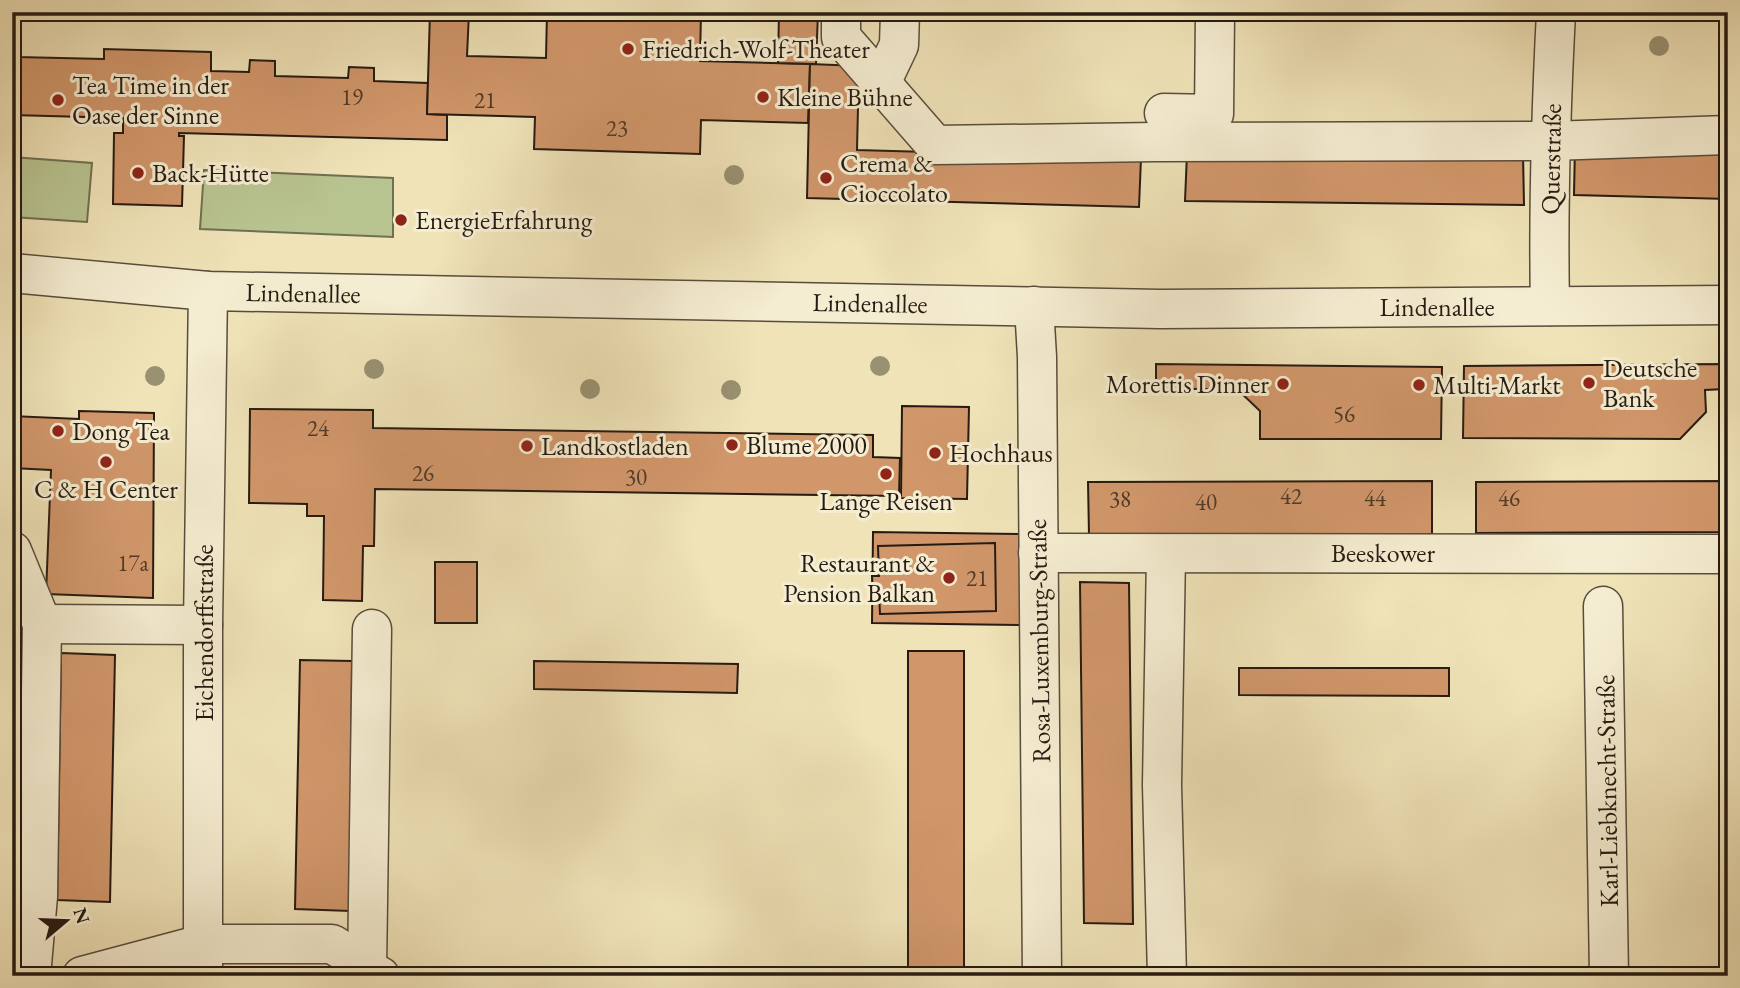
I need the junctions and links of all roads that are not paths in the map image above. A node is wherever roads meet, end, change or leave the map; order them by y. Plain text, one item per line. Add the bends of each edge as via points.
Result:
1 (841, 12) edge
2 (900, 12) edge
3 (1556, 12) edge
4 (1215, 13) edge
5 (881, 83) junction
6 (1164, 113) dead end
7 (1728, 135) edge
8 (1550, 141) junction
9 (12, 273) edge
10 (208, 291) junction
11 (1728, 305) edge
12 (1034, 306) junction
13 (1550, 306) junction
14 (12, 551) edge
15 (1038, 552) junction
16 (1166, 554) junction
17 (1728, 554) edge
18 (1604, 606) dead end
19 (42, 624) junction
20 (204, 625) junction
21 (372, 629) dead end
22 (202, 960) edge
23 (373, 973) edge
24 (32, 976) edge
25 (82, 976) edge
26 (1042, 976) edge
27 (1167, 976) edge
28 (1609, 976) edge

1 - 5 street via 841,37
2 - 5 street via 899,45
3 - 8 street, Querstraße
4 - 6 street via 1214,114
5 - 8 street via 935,145
7 - 8 street
8 - 13 street, Querstraße
9 - 10 street, Lindenallee
10 - 12 street, Lindenallee
10 - 20 street, Eichendorffstraße
11 - 13 street, Lindenallee
12 - 13 street, Lindenallee
12 - 15 street, Rosa-Luxemburg-Straße
14 - 19 street
15 - 16 street, Beeskower
15 - 26 street, Rosa-Luxemburg-Straße
16 - 17 street, Beeskower
16 - 27 street via 1162,785
18 - 28 street, Karl-Liebknecht-Straße
19 - 20 street
19 - 24 street via 38,896
20 - 22 street, Eichendorffstraße
21 - 23 street
22 - 23 street via 332,944
22 - 25 street

